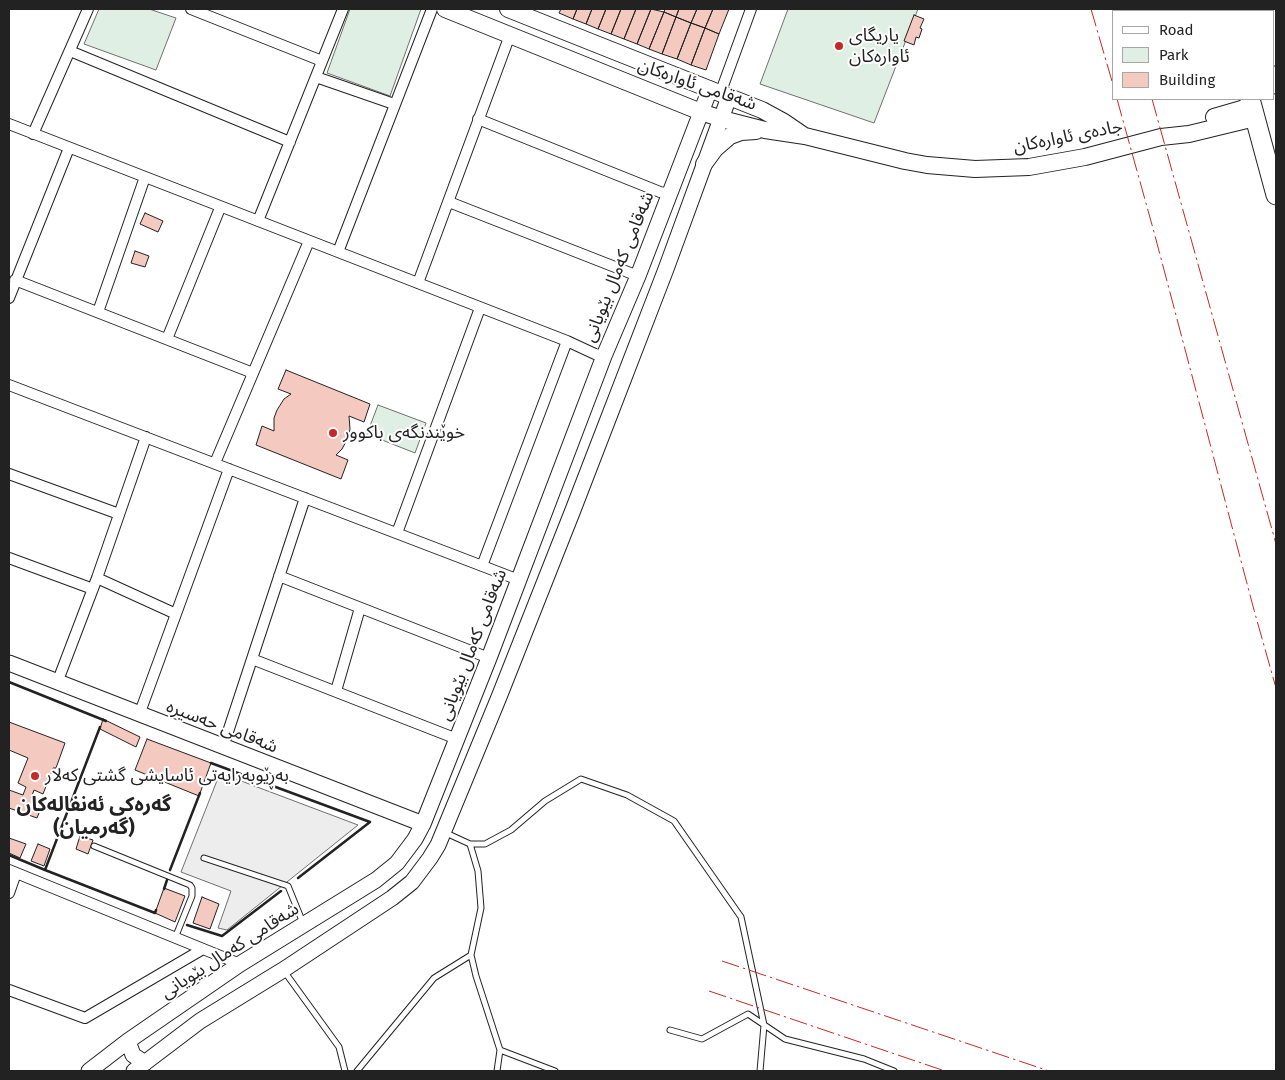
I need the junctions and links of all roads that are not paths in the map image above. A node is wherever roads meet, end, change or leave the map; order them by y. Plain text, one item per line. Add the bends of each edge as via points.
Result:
1 (88, 9) edge
2 (191, 9) edge
3 (343, 9) edge
4 (432, 9) edge
5 (445, 9) edge
6 (508, 9) edge
7 (752, 9) edge
8 (510, 35) junction
9 (70, 51) junction
10 (322, 60) junction
11 (316, 77) junction
12 (720, 93) junction
13 (394, 104) junction
14 (1252, 108) edge
15 (701, 112) junction
16 (478, 119) junction
17 (722, 119) junction
18 (9, 124) edge
19 (765, 130) junction
20 (32, 134) junction
21 (805, 136) junction
22 (290, 142) junction
23 (690, 143) junction
24 (70, 148) junction
25 (707, 157) junction
26 (145, 178) junction
27 (669, 194) junction
28 (1276, 194) edge
29 (448, 202) junction
30 (220, 208) junction
31 (258, 221) junction
32 (309, 241) junction
33 (338, 252) junction
34 (638, 276) junction
35 (15, 280) junction
36 (418, 284) junction
37 (9, 298) edge
38 (480, 308) junction
39 (98, 312) junction
40 (167, 339) junction
41 (567, 341) junction
42 (604, 356) junction
43 (253, 373) junction
44 (9, 385) edge
45 (146, 437) junction
46 (215, 463) junction
47 (229, 469) junction
48 (9, 474) edge
49 (305, 498) junction
50 (119, 514) junction
51 (397, 533) junction
52 (9, 558) edge
53 (482, 566) junction
54 (279, 576) junction
55 (97, 578) junction
56 (519, 580) junction
57 (93, 589) junction
58 (360, 608) junction
59 (176, 614) junction
60 (489, 658) junction
61 (252, 659) junction
62 (9, 663) edge
63 (57, 683) junction
64 (477, 689) junction
65 (336, 691) junction
66 (500, 697) junction
67 (139, 715) junction
68 (457, 739) junction
69 (223, 747) junction
70 (423, 824) junction
71 (443, 832) junction
72 (470, 844) junction
73 (94, 846) dead end
74 (204, 858) dead end
75 (12, 872) edge
76 (9, 893) edge
77 (304, 926) junction
78 (175, 938) junction
79 (203, 949) junction
80 (470, 955) junction
81 (240, 964) junction
82 (284, 970) junction
83 (9, 990) edge
84 (764, 1025) junction
85 (670, 1030) dead end
86 (128, 1041) junction
87 (500, 1050) junction
88 (140, 1067) edge
89 (90, 1071) edge
90 (345, 1071) edge
91 (357, 1071) edge
92 (497, 1071) edge
93 (555, 1071) edge
94 (760, 1071) edge
95 (894, 1071) edge

1 - 9 street
2 - 10 street
3 - 10 street
4 - 13 street
5 - 8 main road, شەقامی ئاوارەکان
6 - 12 main road, شەقامی ئاوارەکان
7 - 12 street
8 - 15 main road, شەقامی ئاوارەکان
8 - 16 street
9 - 20 street
9 - 22 street
10 - 11 street
11 - 13 street
11 - 22 street
12 - 15 main road, شەقامی کەمال بێویانی
12 - 17 main road
12 - 21 main road, شەقامی ئاوارەکان via 773,116
13 - 33 street
14 - 21 main road, جادەی ئاوارەکان via 1186,126 1161,138 1067,161 1016,168 949,167 905,162
14 - 28 highway
15 - 17 main road, شەقامی ئاوارەکان
15 - 23 main road, شەقامی کەمال بێویانی
16 - 27 street
16 - 29 street
17 - 19 main road, شەقامی ئاوارەکان
17 - 25 main road
18 - 20 street
19 - 21 main road, شەقامی ئاوارەکان
19 - 25 main road via 730,136
20 - 24 street
22 - 31 street
23 - 25 main road
23 - 27 main road, شەقامی کەمال بێویانی
24 - 26 street
24 - 35 street
25 - 66 main road
26 - 30 street
26 - 39 street
27 - 34 main road, شەقامی کەمال بێویانی
29 - 34 street
29 - 36 street
30 - 31 street
30 - 40 street
31 - 32 street
32 - 33 street
32 - 43 street
33 - 36 street
34 - 42 main road, شەقامی کەمال بێویانی
35 - 37 street
35 - 39 street
36 - 38 street
38 - 41 street
38 - 51 street
39 - 40 street
40 - 43 street
41 - 42 street
41 - 53 street
42 - 56 main road, شەقامی کەمال بێویانی
43 - 46 street
44 - 45 street
45 - 46 street
45 - 50 street
46 - 47 street
47 - 49 street
47 - 59 street
48 - 50 street
49 - 51 street
49 - 54 street
50 - 55 street
51 - 53 street
52 - 57 street
53 - 56 street
54 - 58 street
54 - 61 street
55 - 57 street
55 - 59 street
56 - 60 main road, شەقامی کەمال بێویانی
57 - 63 street
58 - 60 street
58 - 65 street
59 - 67 street
60 - 64 main road, شەقامی کەمال بێویانی
61 - 65 street
61 - 69 street
62 - 63 main road, شەقامی حەسیرە
63 - 67 main road, شەقامی حەسیرە
64 - 66 main road
64 - 68 main road, شەقامی کەمال بێویانی
65 - 68 street
66 - 71 main road
67 - 69 main road, شەقامی حەسیرە
68 - 70 main road, شەقامی کەمال بێویانی
69 - 70 main road, شەقامی حەسیرە
70 - 77 main road, شەقامی کەمال بێویانی via 410,847 389,871
71 - 72 lane
71 - 82 main road via 430,858 407,887
72 - 80 lane via 478,871 481,908
72 - 84 lane via 485,844 511,830 545,801 581,780 627,795 674,821 741,917
73 - 78 lane via 190,885 192,896
74 - 77 lane via 288,886
75 - 76 street
75 - 78 street
77 - 81 main road, شەقامی کەمال بێویانی
78 - 79 street
79 - 81 street
79 - 83 street via 85,1018
80 - 87 lane
80 - 91 lane via 434,978
81 - 86 main road, شەقامی کەمال بێویانی
82 - 88 main road via 200,1021
82 - 90 lane via 339,1047
84 - 85 lane via 748,1014 702,1039
84 - 94 lane
84 - 95 lane via 785,1038 864,1059
86 - 88 main road
86 - 89 main road, شەقامی کەمال بێویانی
87 - 92 lane
87 - 93 lane

